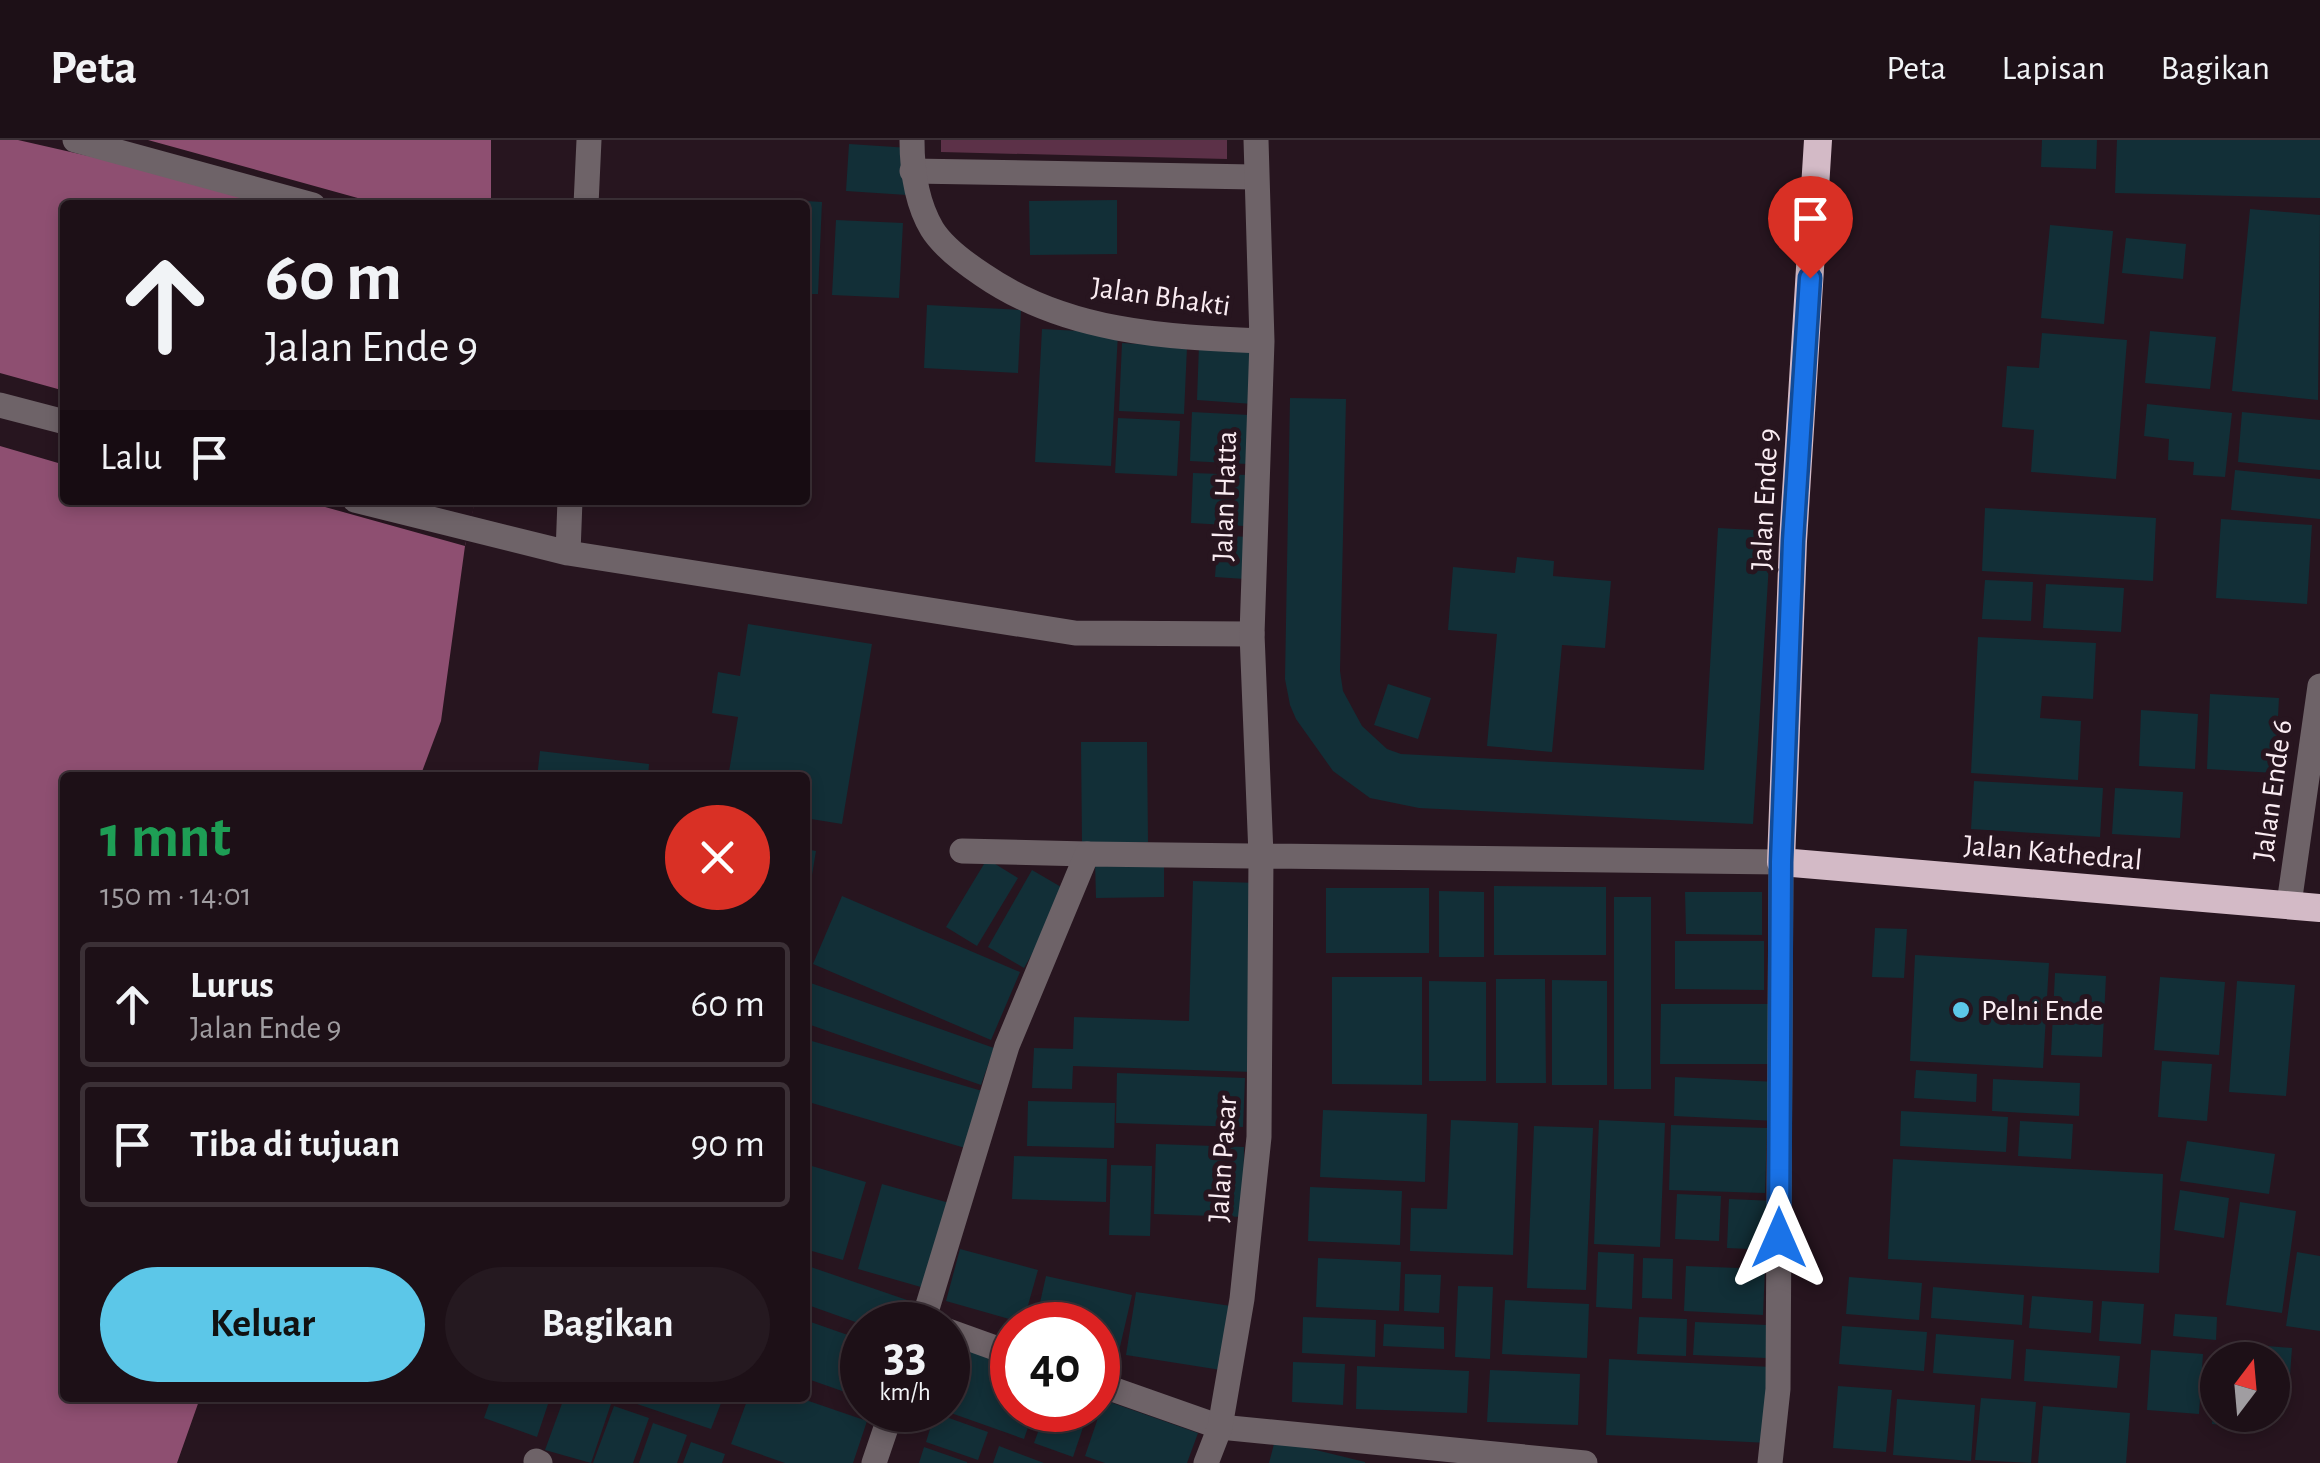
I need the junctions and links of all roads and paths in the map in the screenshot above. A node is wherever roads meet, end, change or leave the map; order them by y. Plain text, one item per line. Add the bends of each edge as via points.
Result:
1 (75, 140) edge
2 (589, 140) edge
3 (912, 140) edge
4 (1256, 140) edge
5 (1818, 140) edge
6 (912, 171) junction
7 (1254, 176) junction
8 (295, 200) edge
9 (586, 200) edge
10 (1262, 340) junction
11 (0, 405) edge
12 (60, 421) edge
13 (376, 505) edge
14 (570, 505) edge
15 (568, 553) junction
16 (1252, 634) junction
17 (2320, 686) edge
18 (962, 851) dead end
19 (1087, 854) junction
20 (1261, 855) junction
21 (1781, 862) junction
22 (2289, 904) junction
23 (2320, 908) edge
24 (938, 1302) edge
25 (1120, 1392) edge
26 (1220, 1427) junction
27 (885, 1432) edge
28 (874, 1463) edge
29 (1206, 1463) edge
30 (1585, 1463) edge
31 (1770, 1463) edge

1 - 8 street
2 - 9 street
3 - 6 street, Jalan Bhakti
4 - 7 street, Jalan Hatta
5 - 21 highway, Jalan Ende 9
6 - 7 street
6 - 10 street, Jalan Bhakti via 933,230 966,264 1016,298 1095,324 1174,337
7 - 10 street, Jalan Hatta
10 - 16 street, Jalan Hatta
11 - 12 street
13 - 15 street
14 - 15 street
15 - 16 street via 1075,632
16 - 20 street, Jalan Hatta
17 - 22 street, Jalan Ende 6
18 - 19 street
19 - 20 street
19 - 24 street via 1008,1046
20 - 21 street
20 - 26 street, Jalan Pasar via 1259,1137
21 - 22 highway, Jalan Kathedral
21 - 31 street via 1778,1388
22 - 23 highway, Jalan Kathedral
25 - 26 street
26 - 29 street, Jalan Pasar
26 - 30 street
27 - 28 street

